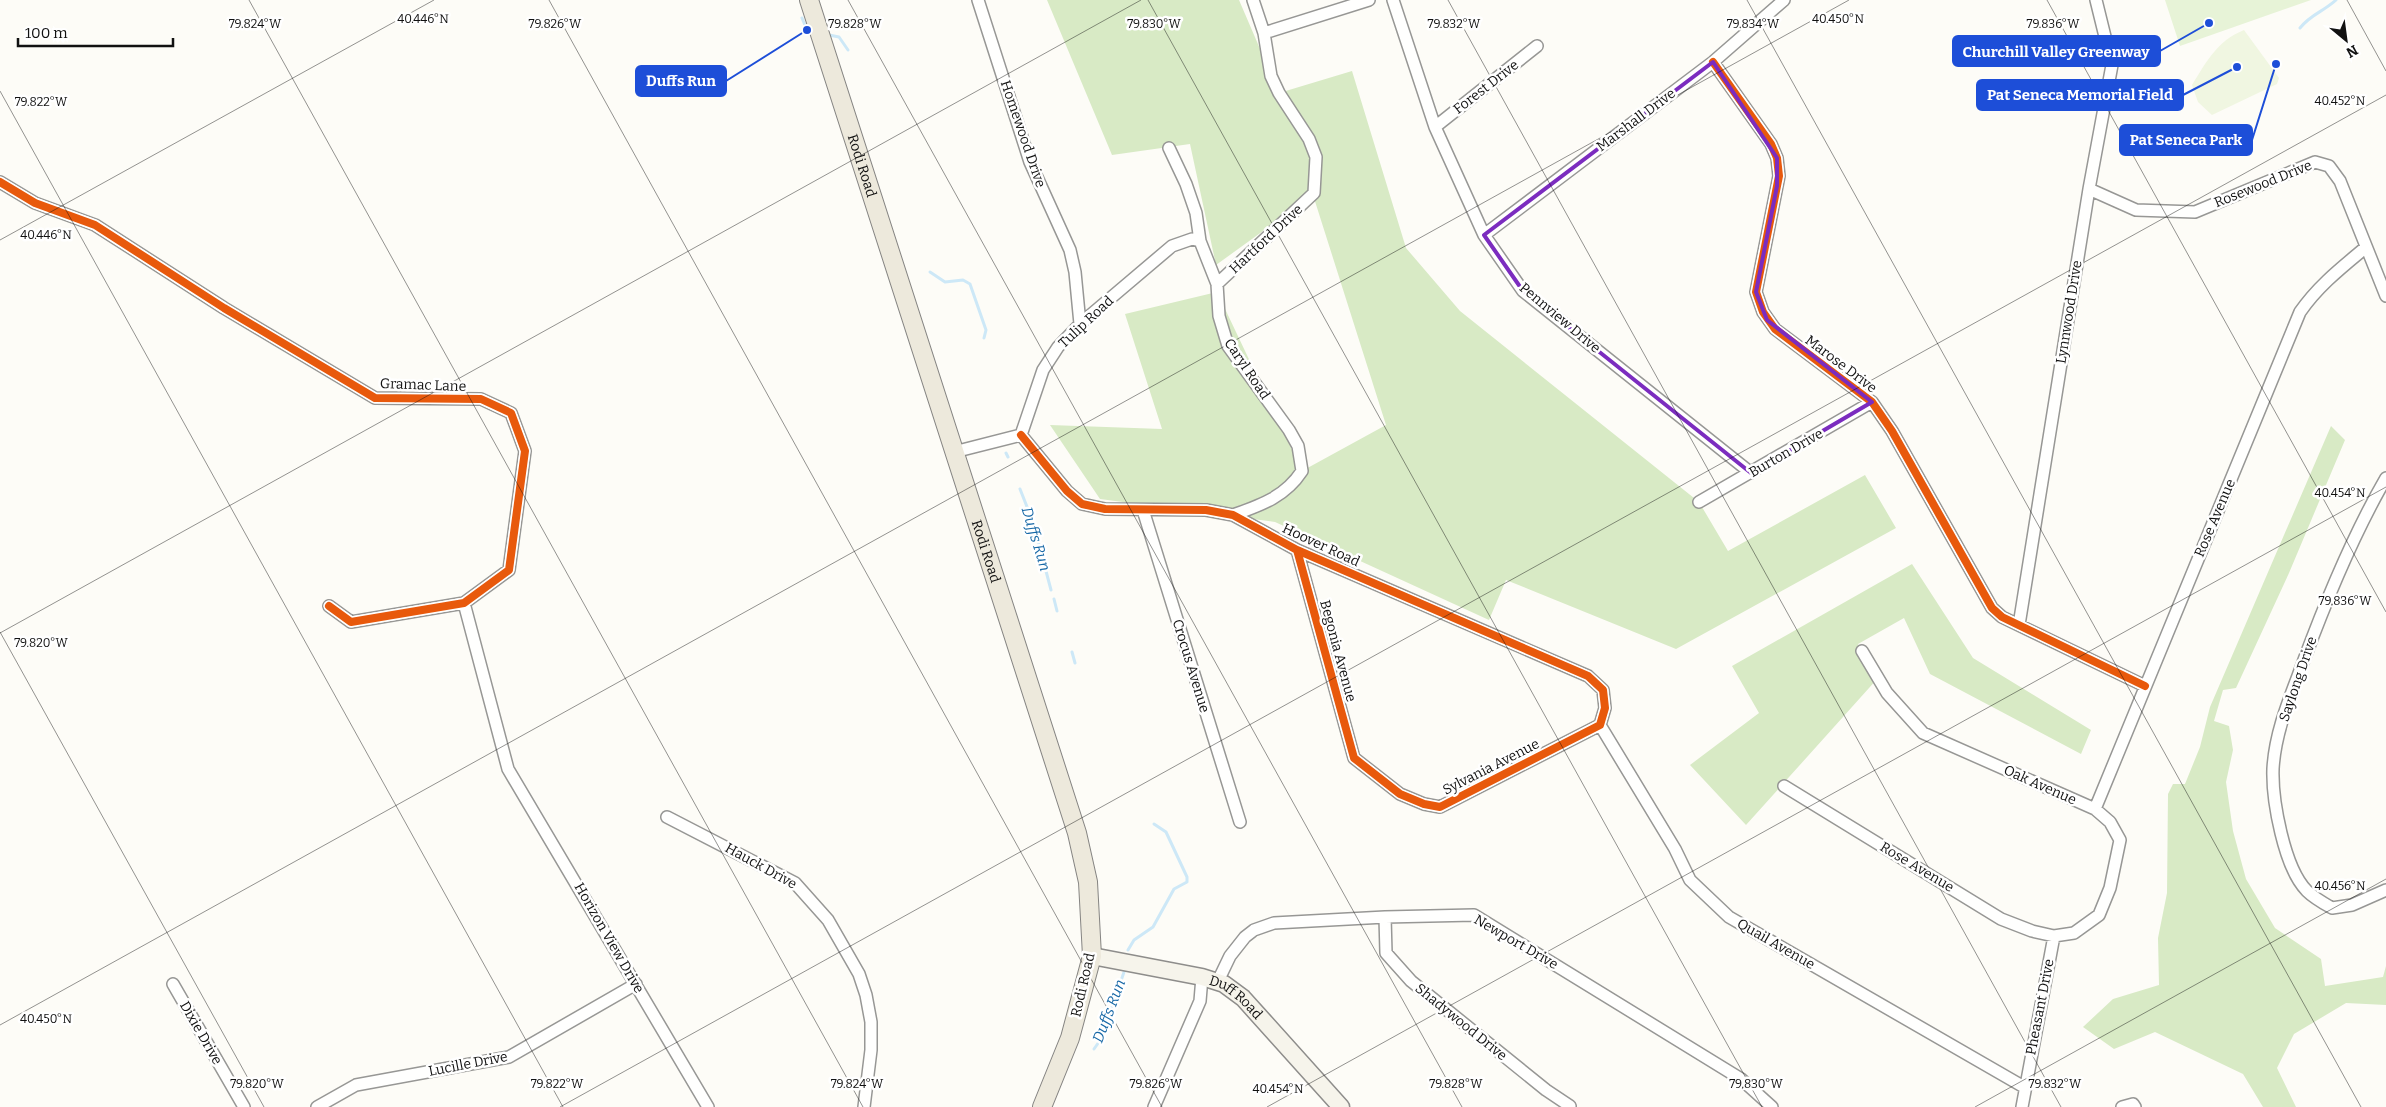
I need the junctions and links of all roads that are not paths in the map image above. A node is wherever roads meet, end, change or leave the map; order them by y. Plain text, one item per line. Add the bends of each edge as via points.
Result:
1 (808, 0) edge
2 (978, 0) edge
3 (1253, 0) edge
4 (1369, 0) edge
5 (1393, 0) edge
6 (1784, 0) edge
7 (2096, 0) edge
8 (1264, 33) junction
9 (1537, 46) dead end
10 (1713, 62) junction
11 (1436, 127) junction
12 (1169, 148) dead end
13 (0, 182) edge
14 (2089, 189) junction
15 (1484, 235) junction
16 (1200, 240) junction
17 (2365, 248) junction
18 (1217, 284) junction
19 (2386, 296) edge
20 (1080, 324) junction
21 (1872, 402) junction
22 (1021, 435) junction
23 (954, 452) junction
24 (1751, 473) junction
25 (2386, 478) edge
26 (1699, 502) dead end
27 (1143, 510) junction
28 (1233, 516) junction
29 (1297, 550) junction
30 (464, 603) junction
31 (329, 606) dead end
32 (2019, 625) junction
33 (1862, 651) dead end
34 (2145, 686) junction
35 (1600, 725) junction
36 (1354, 758) joint
37 (1784, 786) dead end
38 (2095, 809) junction
39 (668, 817) dead end
40 (1240, 822) dead end
41 (2386, 890) edge
42 (1385, 917) junction
43 (2054, 936) junction
44 (1092, 956) junction
45 (1202, 977) junction
46 (1218, 981) junction
47 (173, 984) dead end
48 (636, 984) junction
49 (2024, 1087) junction
50 (1570, 1106) edge
51 (244, 1107) edge
52 (318, 1107) edge
53 (708, 1107) edge
54 (864, 1107) edge
55 (1042, 1107) edge
56 (1154, 1107) edge
57 (1340, 1107) edge
58 (1772, 1107) edge
59 (2022, 1107) edge
60 (2122, 1107) edge
61 (2135, 1107) edge

1 - 23 main road, Rodi Road
2 - 20 street, Homewood Drive via 1030,162 1070,250
3 - 8 street
4 - 8 street
5 - 11 street, Pennview Drive
6 - 10 street, Marshall Drive
7 - 14 street, Lynnwood Drive via 2112,65
8 - 18 street, Hartford Drive via 1271,76 1309,139 1316,157 1314,193
9 - 11 street, Forest Drive
10 - 15 street, Marshall Drive
10 - 21 street, Marose Drive via 1778,158 1777,186 1756,292 1763,312 1775,329
11 - 15 street, Pennview Drive
12 - 16 street, Caryl Road via 1189,191
13 - 30 street, Gramac Lane via 35,203 95,225 224,308 376,398 481,399 511,413 525,451 509,570
14 - 17 street, Rosewood Drive via 2136,210 2195,212 2315,162 2329,166 2340,181
14 - 32 street, Lynnwood Drive
15 - 24 street, Pennview Drive via 1524,292
16 - 18 street, Caryl Road
16 - 20 street, Tulip Road via 1192,239 1172,246
17 - 19 street, Rosewood Drive
17 - 34 street, Rose Avenue via 2319,288 2300,312
18 - 28 street, Caryl Road via 1219,316 1228,346 1289,430 1298,446 1302,471 1273,500
20 - 22 street, Tulip Road via 1058,347 1043,370
21 - 24 street, Burton Drive
21 - 32 street, Marose Drive via 1892,431 1992,608 2002,618
22 - 23 street
22 - 27 street, Hoover Road via 1082,504 1105,509
23 - 44 main road, Rodi Road via 1077,833 1088,882
24 - 26 street, Burton Drive
25 - 41 street, Saylong Drive via 2366,512 2315,630 2284,713 2273,768 2275,808 2286,854 2305,889 2332,908 2352,905
27 - 28 street, Hoover Road via 1206,510
27 - 40 street, Crocus Avenue
28 - 29 street, Hoover Road
29 - 35 street, Hoover Road via 1588,676 1603,690 1605,708
29 - 36 street, Begonia Avenue
30 - 31 street, Gramac Lane via 351,622
30 - 48 street, Horizon View Drive via 508,769
32 - 34 street, Marose Drive
33 - 38 street, Oak Avenue via 1887,692 1923,733
34 - 38 street, Rose Avenue
35 - 36 street, Sylvania Avenue via 1440,807 1400,794
35 - 49 street, Quail Avenue via 1675,849 1690,880 1729,917
37 - 43 street, Rose Avenue via 2001,918
38 - 43 street, Oak Avenue via 2110,822 2120,840 2110,888 2099,915 2074,933
39 - 54 street, Hauck Drive via 795,883 828,920 859,974 866,995 872,1050
42 - 46 street, Newport Drive via 1283,922 1260,927 1237,946
42 - 50 street, Shadywood Drive via 1386,953 1411,981
42 - 58 street, Newport Drive via 1474,915 1741,1080
43 - 49 street, Pheasant Drive
44 - 45 street, Duff Road
44 - 55 main road, Rodi Road via 1070,1038
45 - 46 street, Duff Road
45 - 56 street via 1200,1001
46 - 57 street, Duff Road via 1249,1003
47 - 51 street, Dixie Drive
48 - 52 street, Lucille Drive via 509,1057 356,1085
48 - 53 street, Horizon View Drive
49 - 59 street, Pheasant Drive
60 - 61 street via 2132,1104

